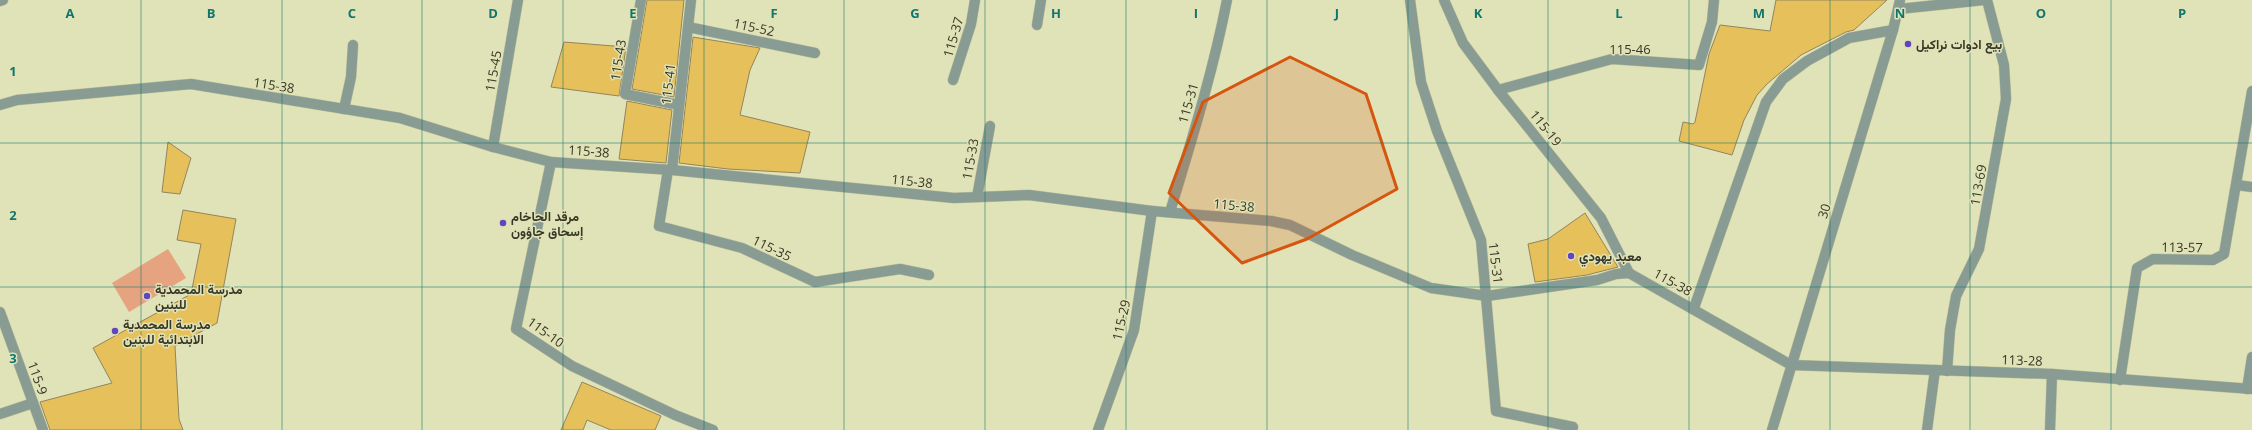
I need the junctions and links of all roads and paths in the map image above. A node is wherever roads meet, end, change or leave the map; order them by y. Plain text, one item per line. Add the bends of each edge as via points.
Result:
1 (3, 0) edge
2 (518, 0) edge
3 (641, 0) edge
4 (692, 0) edge
5 (975, 0) edge
6 (1041, 0) edge
7 (1227, 0) edge
8 (1410, 0) edge
9 (1444, 0) edge
10 (1714, 0) edge
11 (1984, 0) edge
12 (1988, 0) edge
13 (0, 1) edge
14 (1900, 5) edge
15 (1037, 25) dead end
16 (688, 27) junction
17 (1893, 30) junction
18 (353, 45) dead end
19 (815, 53) dead end
20 (953, 80) dead end
21 (1498, 90) junction
22 (2252, 91) edge
23 (0, 105) edge
24 (679, 105) junction
25 (344, 109) junction
26 (990, 126) dead end
27 (493, 147) junction
28 (551, 162) junction
29 (670, 170) junction
30 (2237, 185) junction
31 (2252, 187) edge
32 (977, 197) junction
33 (1152, 211) junction
34 (1170, 212) junction
35 (1629, 273) junction
36 (929, 275) dead end
37 (1487, 296) junction
38 (1694, 308) junction
39 (0, 312) edge
40 (2252, 357) edge
41 (1791, 365) junction
42 (1935, 370) junction
43 (1947, 370) junction
44 (2052, 374) junction
45 (2120, 380) junction
46 (2250, 389) edge
47 (33, 403) junction
48 (0, 414) edge
49 (43, 430) edge
50 (714, 430) edge
51 (1098, 430) edge
52 (1572, 430) edge
53 (1772, 430) edge
54 (1927, 430) edge
55 (2050, 430) edge

1 - 13 lane
2 - 27 lane, 115-45
3 - 24 lane, 115-43 via 625,94
4 - 16 lane, 115-41
5 - 20 lane, 115-37 via 971,24
6 - 15 lane
7 - 34 lane, 115-31 via 1202,104
8 - 37 lane, 115-31 via 1421,82 1437,131 1481,240
9 - 21 lane, 115-19 via 1463,43
10 - 21 lane, 115-46 via 1712,22 1699,65 1612,59
11 - 14 lane
12 - 43 lane, 113-69 via 2004,65 2006,99 1979,249 1956,296
14 - 17 lane, 30
16 - 19 lane, 115-52
16 - 24 lane, 115-41
17 - 38 lane via 1850,38 1807,61 1783,79 1766,102
17 - 41 lane, 30
18 - 25 lane via 351,77
21 - 35 lane, 115-19 via 1601,218
22 - 30 lane, 113-57
23 - 25 lane, 115-38 via 17,100 191,84
24 - 29 lane, 115-41
25 - 27 lane, 115-38 via 400,118
26 - 32 lane, 115-33
27 - 28 lane, 115-38
28 - 29 lane, 115-38
28 - 50 lane, 115-10 via 516,329 572,366
29 - 32 lane, 115-38 via 954,198
29 - 36 lane, 115-35 via 659,226 742,248 815,282 900,269
30 - 31 lane
30 - 45 lane, 113-57 via 2224,254 2213,260 2153,259 2137,268
32 - 33 lane, 115-38 via 1029,195
33 - 34 lane, 115-38
33 - 51 lane, 115-29 via 1134,330
34 - 37 lane, 115-38 via 1290,225 1352,255 1431,288
35 - 37 lane, 115-38
35 - 38 lane, 115-38
37 - 52 lane, 115-31 via 1496,410 1573,427
38 - 41 lane, 115-38
39 - 47 lane, 115-9
40 - 46 lane
41 - 42 lane, 113-28
41 - 53 lane, 30
42 - 43 lane, 113-28
42 - 54 lane
43 - 44 lane, 113-28
44 - 45 lane, 113-28
44 - 55 lane
45 - 46 lane, 113-28
47 - 48 lane
47 - 49 lane, 115-9

